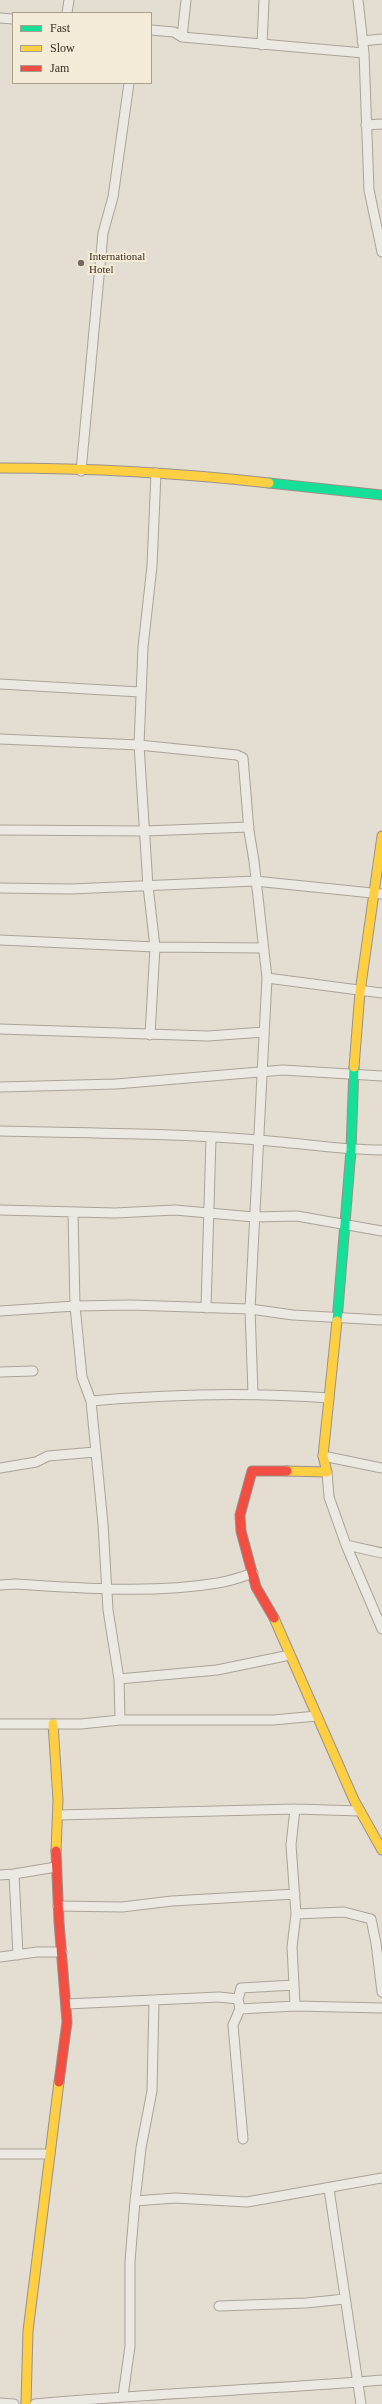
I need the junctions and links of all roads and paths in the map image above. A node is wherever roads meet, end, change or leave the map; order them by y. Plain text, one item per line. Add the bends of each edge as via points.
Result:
1 (70, 0) edge
2 (186, 0) edge
3 (264, 0) edge
4 (358, 0) edge
5 (67, 12) edge
6 (0, 18) edge
7 (12, 19) edge
8 (152, 30) edge
9 (382, 31) edge
10 (182, 37) junction
11 (382, 39) edge
12 (372, 40) junction
13 (362, 41) junction
14 (262, 45) junction
15 (364, 54) junction
16 (129, 84) edge
17 (382, 124) edge
18 (366, 125) junction
19 (379, 229) edge
20 (382, 252) edge
21 (0, 468) edge
22 (80, 471) junction
23 (156, 473) junction
24 (382, 495) edge
25 (0, 684) edge
26 (140, 692) junction
27 (0, 739) edge
28 (138, 745) junction
29 (249, 827) junction
30 (0, 830) edge
31 (145, 831) junction
32 (382, 836) edge
33 (255, 881) junction
34 (148, 886) junction
35 (0, 888) edge
36 (377, 894) edge
37 (0, 940) edge
38 (155, 947) junction
39 (263, 948) junction
40 (266, 978) junction
41 (360, 992) junction
42 (382, 993) edge
43 (0, 1029) edge
44 (264, 1032) junction
45 (150, 1035) junction
46 (263, 1071) junction
47 (353, 1074) junction
48 (382, 1076) edge
49 (0, 1087) edge
50 (0, 1131) edge
51 (211, 1138) junction
52 (257, 1140) junction
53 (350, 1150) junction
54 (382, 1150) edge
55 (0, 1210) edge
56 (73, 1212) junction
57 (208, 1213) junction
58 (254, 1217) junction
59 (343, 1224) junction
60 (382, 1232) edge
61 (75, 1306) junction
62 (206, 1308) junction
63 (250, 1309) junction
64 (0, 1311) edge
65 (336, 1318) junction
66 (382, 1320) edge
67 (33, 1371) dead end
68 (0, 1372) edge
69 (253, 1394) junction
70 (329, 1398) junction
71 (90, 1402) junction
72 (95, 1452) junction
73 (322, 1456) junction
74 (0, 1468) edge
75 (382, 1468) edge
76 (327, 1472) junction
77 (346, 1545) junction
78 (382, 1553) edge
79 (253, 1573) junction
80 (0, 1585) edge
81 (107, 1590) junction
82 (382, 1629) edge
83 (290, 1655) junction
84 (119, 1679) junction
85 (317, 1716) junction
86 (120, 1720) junction
87 (0, 1724) edge
88 (53, 1724) junction
89 (295, 1809) junction
90 (360, 1811) junction
91 (58, 1815) junction
92 (382, 1850) edge
93 (56, 1867) junction
94 (14, 1874) junction
95 (0, 1875) edge
96 (294, 1894) junction
97 (58, 1906) junction
98 (296, 1914) junction
99 (62, 1952) junction
100 (18, 1955) junction
101 (0, 1957) edge
102 (294, 1985) junction
103 (382, 1992) edge
104 (238, 1999) junction
105 (154, 2001) junction
106 (66, 2004) junction
107 (295, 2006) junction
108 (382, 2008) edge
109 (240, 2009) junction
110 (243, 2138) dead end
111 (0, 2154) edge
112 (50, 2154) junction
113 (382, 2178) edge
114 (330, 2189) junction
115 (135, 2201) junction
116 (345, 2299) junction
117 (219, 2306) dead end
118 (382, 2380) edge
119 (359, 2382) junction
120 (123, 2396) junction
121 (0, 2403) edge
122 (14, 2404) edge
123 (26, 2404) edge
124 (35, 2404) edge
125 (361, 2404) edge

1 - 5 street
2 - 10 street
3 - 14 street
4 - 13 street
6 - 7 street
8 - 10 street via 174,32
9 - 12 street
10 - 14 street
11 - 12 street
12 - 13 street
13 - 15 street
14 - 15 street
15 - 18 street
16 - 22 street via 113,197 103,233
17 - 18 street
18 - 19 street via 369,190
19 - 20 street
21 - 22 main road
22 - 23 main road
23 - 24 main road via 306,485
23 - 26 street via 152,566
25 - 26 street
26 - 28 street
27 - 28 street
28 - 29 street via 237,755 243,758
28 - 31 street
29 - 31 street
29 - 33 street
30 - 31 street
31 - 34 street
32 - 36 main road
33 - 34 street
33 - 36 street
33 - 39 street
34 - 35 street
34 - 38 street
36 - 41 main road
37 - 38 street
38 - 39 street
38 - 45 street
39 - 40 street
40 - 41 street
40 - 44 street
41 - 42 street
41 - 47 main road
43 - 45 street
44 - 45 street via 208,1036
44 - 46 street
46 - 47 street
46 - 49 street via 116,1084
46 - 52 street
47 - 48 street
47 - 53 main road
50 - 51 street via 161,1134
51 - 52 street
51 - 57 street
52 - 53 street
52 - 58 street
53 - 54 street
53 - 59 main road
55 - 56 street
56 - 57 street via 175,1210
56 - 61 street
57 - 58 street
57 - 62 street
58 - 59 street via 297,1216
58 - 63 street
59 - 60 street
59 - 65 main road
61 - 62 street
61 - 64 street
61 - 71 street via 82,1377
62 - 63 street
63 - 65 street
63 - 69 street
65 - 66 street
65 - 70 main road
67 - 68 street
69 - 70 street
69 - 71 street via 156,1395
70 - 73 main road
71 - 72 street
72 - 74 street via 48,1456 36,1462
72 - 81 street
73 - 75 street
73 - 76 main road
76 - 77 street via 329,1497
76 - 79 main road via 252,1471 240,1515 241,1531
77 - 78 street
77 - 82 street
79 - 81 street via 219,1583
79 - 83 main road via 256,1587 275,1619
80 - 81 street
81 - 84 street
83 - 84 street via 217,1670
83 - 85 main road
84 - 86 street
85 - 86 street via 274,1720
85 - 90 main road
86 - 88 street
87 - 88 street
88 - 91 main road
89 - 90 street
89 - 91 street
89 - 96 street via 291,1845
90 - 92 main road
91 - 93 main road
93 - 94 street
93 - 97 main road
94 - 95 street
94 - 100 street
96 - 97 street via 122,1907
96 - 98 street
97 - 99 main road
98 - 102 street via 292,1947
98 - 103 street via 344,1912 371,1919
99 - 100 street
99 - 106 main road
100 - 101 street
102 - 104 street via 241,1988
102 - 107 street
104 - 105 street via 219,1997
104 - 109 street
105 - 106 street
105 - 115 street via 152,2091 141,2148
106 - 112 main road via 68,2022
107 - 108 street
107 - 109 street
109 - 110 street via 233,2025
111 - 112 street
112 - 123 main road via 28,2331
113 - 114 street
114 - 115 street via 247,2202 175,2198
114 - 116 street
115 - 120 street via 130,2261 130,2346
116 - 117 street
116 - 119 street
118 - 119 street
119 - 120 street
119 - 125 street
120 - 124 street
121 - 122 street

